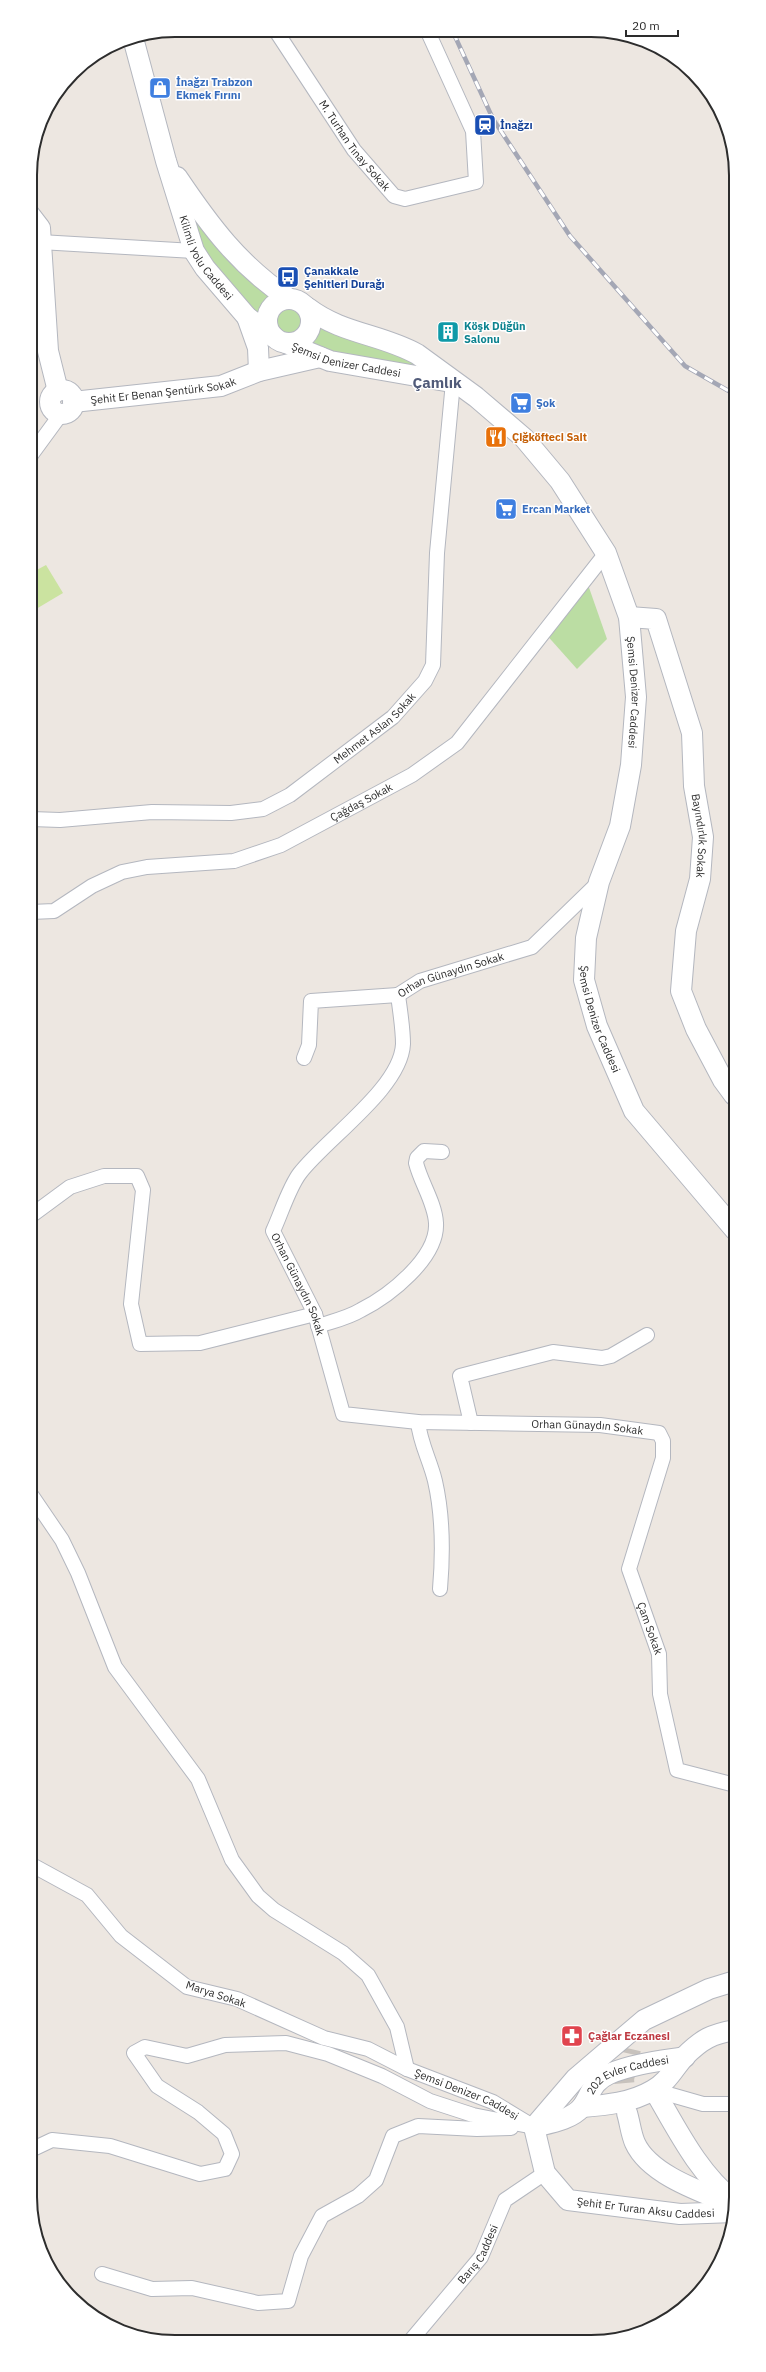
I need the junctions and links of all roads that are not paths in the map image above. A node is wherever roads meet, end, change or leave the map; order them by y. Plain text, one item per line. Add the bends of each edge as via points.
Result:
1 (280, 37) edge
2 (430, 37) edge
3 (135, 44) edge
4 (166, 161) junction
5 (37, 224) edge
6 (40, 242) junction
7 (194, 251) junction
8 (288, 298) junction
9 (308, 308) junction
10 (247, 317) junction
11 (280, 340) junction
12 (320, 357) junction
13 (259, 371) junction
14 (453, 382) junction
15 (64, 402) junction
16 (37, 446) edge
17 (606, 553) junction
18 (629, 617) junction
19 (37, 819) edge
20 (599, 882) junction
21 (37, 912) edge
22 (398, 995) junction
23 (304, 1058) dead end
24 (729, 1088) edge
25 (442, 1152) dead end
26 (37, 1211) edge
27 (729, 1224) edge
28 (317, 1320) junction
29 (647, 1335) dead end
30 (418, 1422) junction
31 (471, 1423) junction
32 (659, 1433) joint
33 (37, 1503) edge
34 (440, 1589) dead end
35 (729, 1783) edge
36 (37, 1868) edge
37 (729, 1983) edge
38 (644, 2020) junction
39 (729, 2031) edge
40 (631, 2049) tunnel mouth
41 (685, 2057) junction
42 (407, 2069) junction
43 (654, 2090) junction
44 (729, 2104) edge
45 (582, 2107) junction
46 (627, 2114) tunnel mouth
47 (534, 2127) junction
48 (37, 2147) edge
49 (545, 2173) junction
50 (729, 2197) edge
51 (729, 2203) edge
52 (728, 2212) edge
53 (102, 2274) dead end
54 (415, 2335) edge

1 - 2 street, M. Turhan Tınay Sokak via 354,150 394,196 404,199 476,182 473,131
3 - 4 main road, Kilimli Yolu Caddesi
4 - 7 main road, Kilimli Yolu Caddesi
4 - 8 main road, Kilimli Yolu Caddesi via 205,217 243,264
5 - 6 main road via 40,228
6 - 7 street
6 - 15 main road via 48,351
7 - 10 main road, Kilimli Yolu Caddesi via 205,268
8 - 9 main road via 301,302
8 - 11 main road via 279,301 269,311 267,325
9 - 11 main road via 312,321 306,335 301,340
9 - 14 main road, Şemsi Denizer Caddesi via 340,328 404,347 429,362
10 - 11 main road, Kilimli Yolu Caddesi
10 - 13 main road via 258,348
11 - 12 main road, Şemsi Denizer Caddesi
12 - 13 main road, Şehit Er Benan Şentürk Sokak
12 - 14 main road, Şemsi Denizer Caddesi via 330,361
13 - 15 main road, Şehit Er Benan Şentürk Sokak via 221,386
14 - 17 main road, Şemsi Denizer Caddesi via 494,412 533,449 560,481
14 - 19 street, Mehmet Aslan Sokak via 437,553 433,665 425,681 393,717 290,795 263,809 230,813 152,812 60,820
15 - 16 street
17 - 18 main road, Şemsi Denizer Caddesi
17 - 21 street, Çağdaş Sokak via 457,743 412,775 281,845 234,861 147,867 122,872 92,886 54,911
18 - 20 main road, Şemsi Denizer Caddesi via 636,697 631,765 620,826
18 - 24 main road, Bayındırlık Sokak via 656,619 692,733 694,786 703,836 700,879 686,931 681,991 696,1029
20 - 22 street, Orhan Günaydın Sokak via 532,948 420,981
20 - 27 main road, Şemsi Denizer Caddesi via 586,938 584,980 597,1026 634,1111
22 - 23 street via 311,1001 310,1045
22 - 28 street, Orhan Günaydın Sokak via 403,1045 395,1071 366,1108 327,1142 299,1174 273,1231
25 - 28 street via 424,1151 416,1163 434,1212 436,1225 432,1242 422,1261 405,1279 362,1310 344,1318
26 - 28 street via 70,1187 104,1176 137,1176 142,1190 131,1304 140,1344 200,1343
28 - 30 street, Orhan Günaydın Sokak via 343,1414
29 - 31 street via 611,1356 602,1358 553,1352 460,1376
30 - 31 street, Orhan Günaydın Sokak
30 - 34 street via 419,1438 435,1481 443,1549
31 - 32 street, Orhan Günaydın Sokak via 600,1425
32 - 35 street, Çam Sokak via 663,1441 663,1458 629,1569 659,1654 660,1694 678,1770
33 - 42 street via 62,1540 78,1573 115,1667 198,1779 232,1860 258,1896 274,1910 343,1953 368,1975 397,2027
36 - 42 street, Marya Sokak via 87,1895 121,1936 187,1987 237,1999 324,2038 368,2049
37 - 38 main road via 709,1989
38 - 40 main road
38 - 47 main road via 576,2078
39 - 41 main road, 202 Evler Caddesi via 712,2034
41 - 43 main road, 202 Evler Caddesi
41 - 45 main road, 202 Evler Caddesi via 608,2074 591,2089
42 - 47 street, Şemsi Denizer Caddesi via 493,2102
43 - 44 street via 703,2104
43 - 45 main road, 202 Evler Caddesi via 634,2099
43 - 50 main road, Şehit Er Turan Aksu Caddesi via 695,2159
45 - 47 main road, 202 Evler Caddesi via 561,2121
46 - 51 main road, Şehit Er Turan Aksu Caddesi via 636,2144 657,2169
47 - 48 street via 473,2115 430,2101 382,2076 328,2054 286,2043 225,2045 187,2056 145,2047 134,2053 157,2086 198,2112 224,2134 232,2154 225,2169 200,2174 110,2146 52,2140
47 - 49 main road, Şehit Er Turan Aksu Caddesi
47 - 53 street via 477,2129 418,2126 393,2136 376,2180 358,2196 322,2216 301,2256 288,2302 258,2304 192,2288 152,2289
49 - 52 main road, Şehit Er Turan Aksu Caddesi via 568,2200 680,2214
49 - 54 street, Barış Caddesi via 505,2200 481,2257

